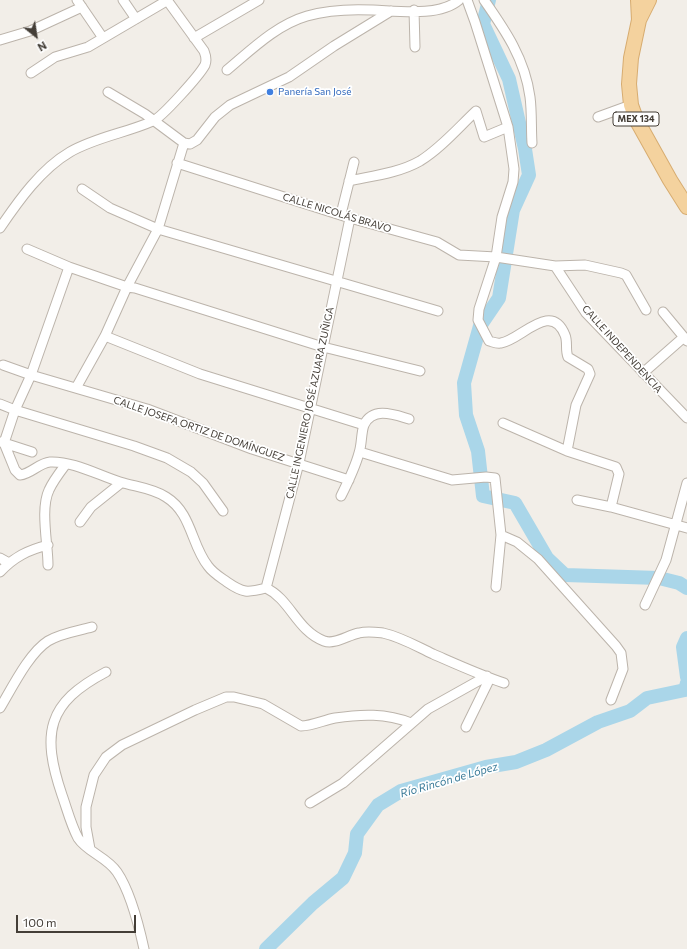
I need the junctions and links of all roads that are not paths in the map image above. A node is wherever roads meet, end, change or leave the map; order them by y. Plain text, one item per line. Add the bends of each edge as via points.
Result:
1 (123, 0) edge
2 (168, 0) edge
3 (259, 0) edge
4 (458, 0) edge
5 (467, 0) edge
6 (484, 0) edge
7 (638, 0) edge
8 (649, 0) edge
9 (80, 4) edge
10 (414, 10) junction
11 (391, 11) junction
12 (136, 18) junction
13 (639, 20) junction
14 (103, 38) junction
15 (194, 38) junction
16 (0, 40) edge
17 (415, 47) dead end
18 (227, 70) dead end
19 (31, 73) dead end
20 (108, 92) dead end
21 (631, 105) junction
22 (598, 117) dead end
23 (155, 120) junction
24 (508, 127) junction
25 (184, 143) junction
26 (532, 143) dead end
27 (354, 162) dead end
28 (177, 163) junction
29 (349, 181) junction
30 (82, 189) dead end
31 (687, 206) edge
32 (340, 214) junction
33 (350, 218) junction
34 (0, 228) edge
35 (158, 229) junction
36 (27, 249) dead end
37 (496, 257) junction
38 (555, 266) junction
39 (69, 267) junction
40 (335, 282) junction
41 (126, 287) junction
42 (646, 310) dead end
43 (438, 311) dead end
44 (663, 312) dead end
45 (105, 336) junction
46 (686, 339) edge
47 (323, 347) junction
48 (3, 365) dead end
49 (420, 371) dead end
50 (643, 373) junction
51 (31, 375) junction
52 (76, 388) junction
53 (0, 404) edge
54 (310, 409) junction
55 (15, 410) junction
56 (687, 418) edge
57 (409, 419) dead end
58 (503, 423) dead end
59 (364, 425) junction
60 (2, 443) edge
61 (567, 451) junction
62 (32, 452) dead end
63 (360, 452) junction
64 (299, 463) junction
65 (66, 464) junction
66 (349, 480) junction
67 (121, 483) junction
68 (687, 483) edge
69 (341, 496) dead end
70 (576, 500) dead end
71 (611, 507) junction
72 (223, 511) dead end
73 (80, 522) dead end
74 (675, 525) junction
75 (687, 528) edge
76 (501, 535) junction
77 (48, 545) junction
78 (0, 558) edge
79 (9, 562) junction
80 (48, 565) dead end
81 (0, 572) edge
82 (496, 587) dead end
83 (266, 588) junction
84 (644, 605) dead end
85 (92, 627) dead end
86 (106, 672) dead end
87 (488, 677) junction
88 (504, 683) dead end
89 (611, 700) dead end
90 (0, 708) edge
91 (410, 723) junction
92 (466, 727) dead end
93 (310, 803) dead end
94 (90, 849) junction
95 (144, 949) edge

1 - 12 street
2 - 12 street
2 - 15 street
3 - 15 street
4 - 10 street via 435,11
5 - 24 street
6 - 26 street via 514,46 525,73 530,98
7 - 13 main road, MEX 134
8 - 13 main road, MEX 134
9 - 14 street
9 - 16 street via 30,30
10 - 11 street
10 - 17 street
11 - 18 street via 332,11 307,15 286,24
11 - 25 street via 289,77 230,105 215,117 197,140 190,144
12 - 14 street
13 - 21 main road, MEX 134 via 631,58
14 - 19 street via 88,47 55,58
15 - 23 street via 207,58 204,65 189,85
20 - 23 street
21 - 22 street
21 - 31 main road, MEX 134 via 636,119
23 - 25 street
23 - 34 street via 98,139 69,152 43,174 19,200
24 - 29 street via 484,136 476,111 420,161 400,170
24 - 37 street via 513,150 513,182 502,217
25 - 28 street
27 - 29 street
28 - 32 street, CALLE NICOLÁS BRAVO
28 - 35 street
29 - 32 street
30 - 35 street via 110,208
32 - 33 street, CALLE NICOLÁS BRAVO
33 - 37 street, CALLE NICOLÁS BRAVO via 438,242 459,255
33 - 40 street, CALLE INGENIERO JOSÉ AZUARA ZUÑIGA
35 - 40 street
35 - 41 street
36 - 39 street
37 - 38 street
37 - 61 street via 479,309 478,320 489,341 501,343 538,324 555,322 565,335 568,357 590,372 576,405
38 - 42 street via 585,265 624,274
38 - 50 street, CALLE INDEPENDENCIA via 586,313
39 - 41 street
39 - 51 street
40 - 43 street
40 - 47 street, CALLE INGENIERO JOSÉ AZUARA ZUÑIGA
41 - 45 street
41 - 47 street
44 - 46 street
45 - 52 street
45 - 54 street via 200,374
46 - 50 street
47 - 49 street
47 - 54 street, CALLE INGENIERO JOSÉ AZUARA ZUÑIGA
48 - 51 street, CALLE JOSEFA ORTIZ DE DOMÍNGUEZ
50 - 56 street, CALLE INDEPENDENCIA
51 - 52 street, CALLE JOSEFA ORTIZ DE DOMÍNGUEZ
51 - 55 street
52 - 64 street, CALLE JOSEFA ORTIZ DE DOMÍNGUEZ via 147,409 217,436
53 - 55 street
54 - 59 street
54 - 64 street, CALLE INGENIERO JOSÉ AZUARA ZUÑIGA
55 - 60 street
55 - 72 street via 167,458 191,472 203,483
57 - 59 street via 382,413 374,415
58 - 61 street
59 - 63 street
60 - 62 street
60 - 65 street via 20,475 48,462
61 - 71 street via 614,466 618,470
63 - 66 street
63 - 76 street via 452,480 493,477 497,485
64 - 66 street, CALLE JOSEFA ORTIZ DE DOMÍNGUEZ
64 - 83 street, CALLE INGENIERO JOSÉ AZUARA ZUÑIGA
65 - 67 street
65 - 77 street via 46,498
66 - 69 street
67 - 73 street via 91,507
67 - 83 street via 155,491 175,504 186,520 203,559 215,574 242,591 252,592
68 - 74 street
70 - 71 street
71 - 74 street
74 - 75 street
74 - 84 street via 666,560
76 - 82 street
76 - 89 street via 517,542 538,560 621,653 623,669
77 - 79 street via 28,551
77 - 80 street
78 - 79 street
79 - 81 street
83 - 87 street via 281,599 302,625 324,641 334,641 364,632 392,635
85 - 90 street via 55,638 43,645
86 - 94 street via 69,696 59,710 51,735 50,747 55,774 74,829
87 - 88 street
87 - 91 street via 428,709
87 - 92 street
91 - 93 street via 343,783
91 - 94 street via 396,717 380,715 334,718 301,726 264,704 234,697 219,700 136,737 106,757 94,775 86,808
94 - 95 street via 110,864 120,878 137,920

